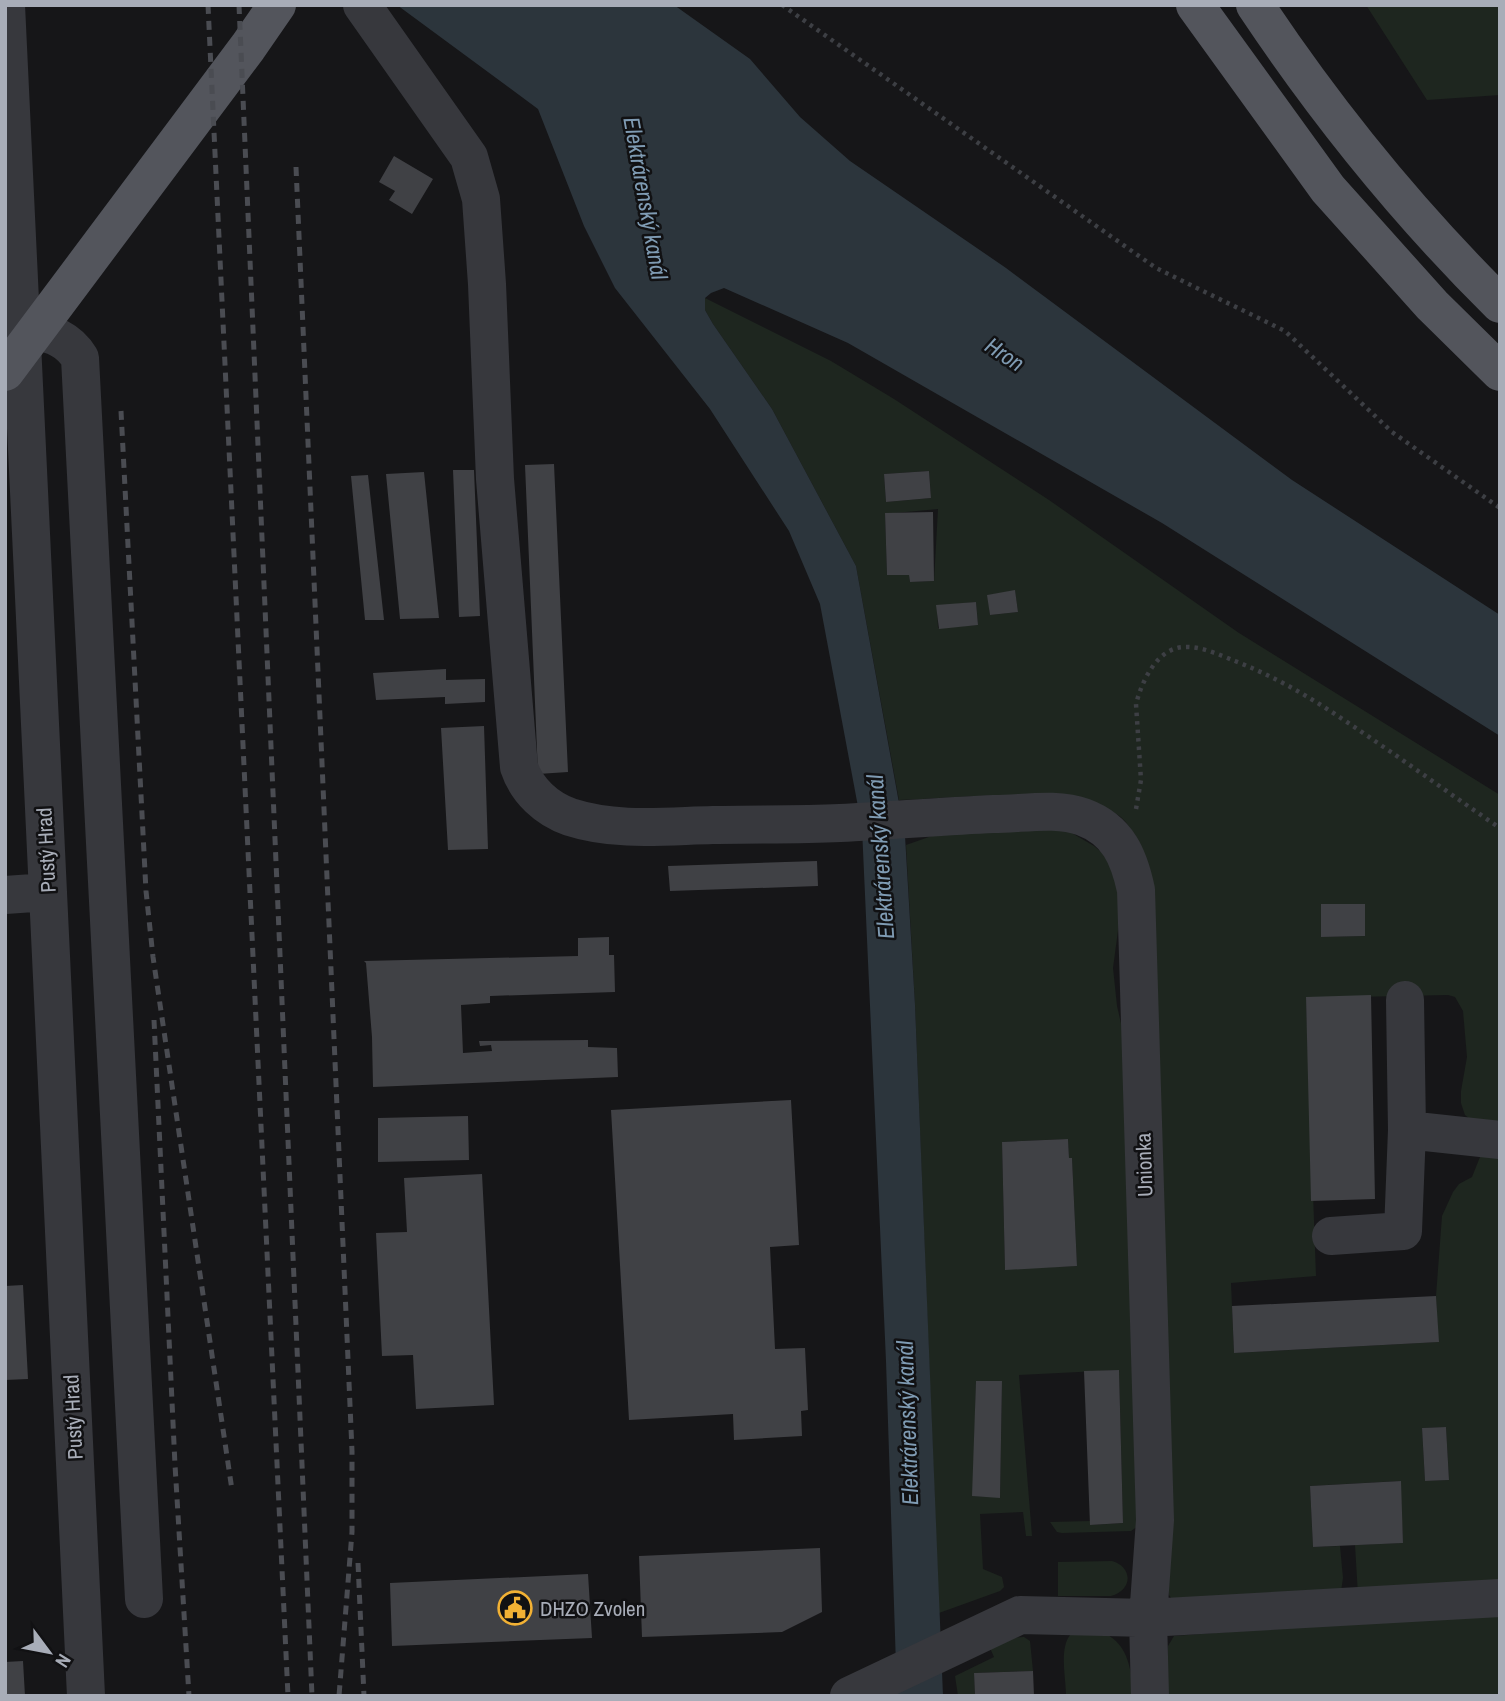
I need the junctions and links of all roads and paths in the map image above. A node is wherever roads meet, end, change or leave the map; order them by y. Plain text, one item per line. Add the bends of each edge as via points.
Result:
1 (6, 5) edge
2 (277, 5) edge
3 (362, 5) edge
4 (782, 5) edge
5 (1195, 5) edge
6 (1255, 5) edge
7 (12, 262) edge
8 (1500, 304) edge
9 (21, 327) junction
10 (5, 372) edge
11 (1500, 372) edge
12 (1500, 508) edge
13 (1500, 828) edge
14 (1122, 846) junction
15 (48, 892) junction
16 (5, 895) edge
17 (1405, 1000) dead end
18 (1407, 1130) junction
19 (1500, 1140) edge
20 (1331, 1236) dead end
21 (1500, 1598) edge
22 (144, 1599) dead end
23 (1148, 1618) junction
24 (857, 1692) edge
25 (86, 1696) edge
26 (1150, 1696) edge

1 - 7 lane, Pustý Hrad
2 - 10 main road
3 - 14 lane via 469,157 481,199 495,479 519,767 539,798 572,817 607,825 841,823 1061,812 1084,817
4 - 12 path via 1156,268 1285,331 1392,432
5 - 11 main road via 1328,189 1432,305
6 - 8 main road via 1367,160
7 - 9 lane, Pustý Hrad
9 - 15 lane, Pustý Hrad
9 - 22 lane via 63,338 80,358
13 - 14 path via 1317,701 1256,669 1183,647 1159,659 1139,692 1139,800
14 - 23 lane, Unionka via 1130,862 1136,904 1155,1520
15 - 16 lane
15 - 25 lane, Pustý Hrad
17 - 18 lane
18 - 19 lane
18 - 20 lane via 1403,1231
21 - 23 lane
23 - 24 lane via 1020,1615
23 - 26 lane, Unionka

